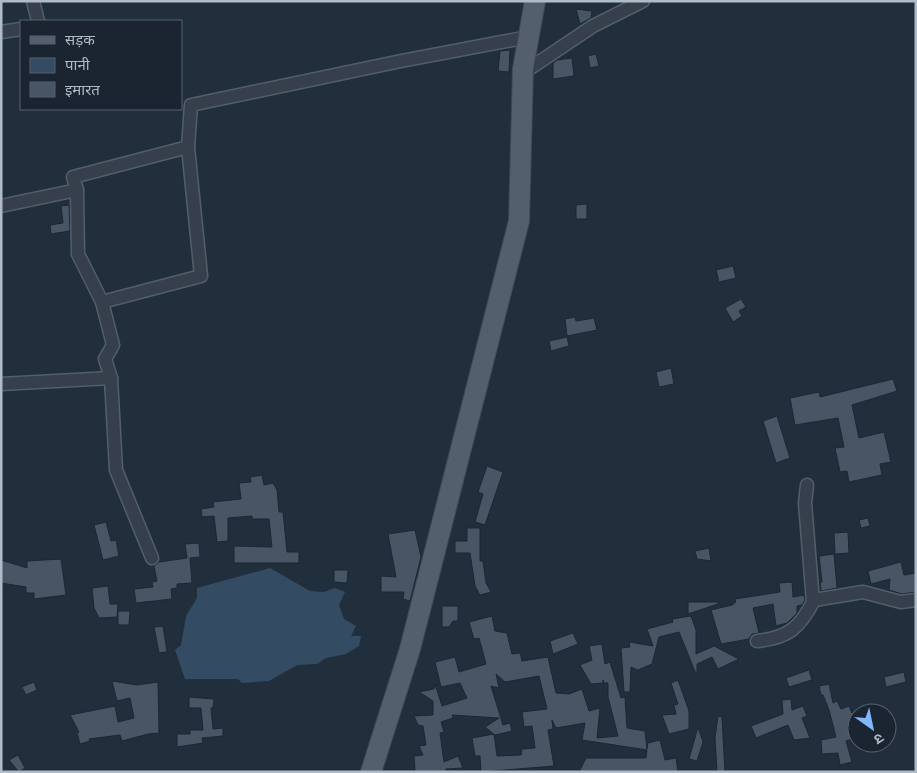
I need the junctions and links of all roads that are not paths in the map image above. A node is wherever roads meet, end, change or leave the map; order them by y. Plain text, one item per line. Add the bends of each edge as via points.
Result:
1 (33, 1) edge
2 (534, 1) edge
3 (643, 1) edge
4 (38, 20) edge
5 (20, 29) edge
6 (1, 32) edge
7 (528, 37) junction
8 (523, 73) junction
9 (188, 147) junction
10 (77, 190) junction
11 (1, 206) edge
12 (102, 302) junction
13 (110, 378) junction
14 (1, 384) edge
15 (807, 485) dead end
16 (152, 558) dead end
17 (916, 600) edge
18 (813, 602) junction
19 (757, 641) dead end
20 (371, 772) edge

1 - 4 street
2 - 7 main road
3 - 8 street via 593,26
5 - 6 street
7 - 8 main road
7 - 9 street via 400,60 191,105
8 - 20 main road via 519,221 410,649
9 - 10 street via 73,177
9 - 12 street via 201,276
10 - 11 street
10 - 12 street via 78,254
12 - 13 street via 113,345 105,359
13 - 14 street
13 - 16 street via 116,470
15 - 18 street via 805,503
17 - 18 street via 902,602 863,592
18 - 19 street via 803,622 776,639

